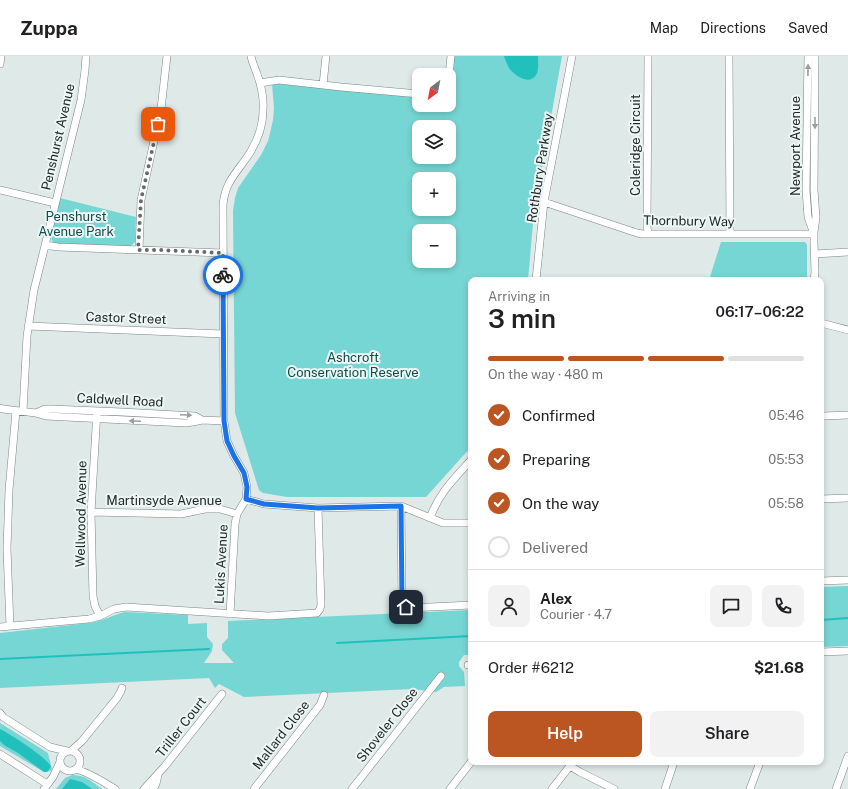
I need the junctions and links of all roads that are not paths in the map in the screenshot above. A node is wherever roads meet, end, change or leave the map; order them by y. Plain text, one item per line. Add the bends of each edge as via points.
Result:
1 (1, 56) edge
2 (86, 56) edge
3 (167, 56) edge
4 (251, 56) edge
5 (326, 56) edge
6 (451, 56) edge
7 (648, 56) edge
8 (729, 56) edge
9 (808, 56) edge
10 (815, 56) edge
11 (571, 58) edge
12 (0, 64) edge
13 (450, 68) edge
14 (260, 83) junction
15 (323, 85) junction
16 (412, 93) edge
17 (0, 190) edge
18 (806, 190) junction
19 (814, 190) junction
20 (544, 202) junction
21 (55, 203) junction
22 (648, 234) junction
23 (730, 234) junction
24 (814, 234) junction
25 (45, 245) junction
26 (138, 250) junction
27 (848, 252) edge
28 (223, 253) junction
29 (815, 254) junction
30 (536, 277) edge
31 (814, 277) edge
32 (824, 324) edge
33 (28, 326) junction
34 (848, 330) edge
35 (223, 334) junction
36 (1, 409) edge
37 (20, 411) junction
38 (97, 411) junction
39 (36, 413) junction
40 (848, 415) edge
41 (824, 416) edge
42 (97, 419) junction
43 (202, 420) junction
44 (224, 421) junction
45 (468, 463) edge
46 (848, 498) edge
47 (246, 499) junction
48 (824, 499) edge
49 (401, 506) junction
50 (318, 508) junction
51 (91, 512) junction
52 (237, 514) junction
53 (430, 518) junction
54 (468, 523) edge
55 (848, 580) edge
56 (824, 581) edge
57 (468, 605) edge
58 (230, 614) junction
59 (100, 616) junction
60 (10, 626) junction
61 (0, 627) edge
62 (848, 651) edge
63 (824, 652) edge
64 (441, 676) dead end
65 (122, 688) dead end
66 (222, 694) dead end
67 (324, 695) dead end
68 (0, 713) edge
69 (82, 741) junction
70 (50, 747) junction
71 (69, 751) junction
72 (0, 754) edge
73 (848, 756) edge
74 (80, 759) junction
75 (60, 761) junction
76 (469, 765) edge
77 (571, 765) edge
78 (573, 765) edge
79 (673, 765) edge
80 (759, 765) edge
81 (72, 770) junction
82 (91, 775) junction
83 (158, 775) junction
84 (53, 778) junction
85 (46, 786) edge
86 (115, 789) edge
87 (144, 789) edge
88 (153, 789) edge
89 (254, 789) edge
90 (352, 789) edge
91 (450, 789) edge
92 (552, 789) edge
93 (614, 789) edge
94 (664, 789) edge
95 (750, 789) edge
96 (836, 789) edge

1 - 12 street
2 - 21 street, Penshurst Avenue via 81,100
3 - 26 street via 161,109 141,200
4 - 14 street
5 - 15 street
6 - 13 street
7 - 22 street, Coleridge Circuit
8 - 23 street
18 -> 9 street, Newport Avenue
10 -> 19 street, Newport Avenue
11 - 20 street, Rothbury Parkway
14 - 15 street via 279,80
14 - 28 street via 263,98 261,127 252,150 226,188 223,200
15 - 16 street
17 - 21 street
18 - 19 street
18 - 24 street, Newport Avenue via 808,217
19 - 24 street, Newport Avenue
20 - 22 street, Thornbury Way via 637,233
20 - 30 street, Rothbury Parkway
21 - 25 street, Penshurst Avenue
22 - 23 street, Thornbury Way
23 - 24 street, Thornbury Way
24 - 29 street, Newport Avenue
25 - 26 street
25 - 33 street, Penshurst Avenue
26 - 28 street
27 - 29 street
28 - 35 street
29 - 31 street, Newport Avenue
32 - 34 street
33 - 35 street, Castor Street
33 - 37 street, Penshurst Avenue
35 - 44 street
36 - 37 street, Caldwell Road
37 - 39 street, Caldwell Road
37 - 60 street, Penshurst Avenue via 9,490 7,549
38 - 39 street, Caldwell Road via 45,409
38 - 42 street, Wellwood Avenue
38 -> 43 street, Caldwell Road via 195,416
39 - 42 street, Caldwell Road via 46,416
40 - 41 street
43 -> 42 street, Caldwell Road via 186,423
42 - 51 street, Wellwood Avenue
43 - 44 street, Caldwell Road
44 - 47 street via 227,441 244,473
45 - 53 street via 445,489
46 - 48 street
47 - 50 street via 264,504
47 - 52 street, Lukis Avenue
49 - 50 street
49 - 53 street
49 - 57 street via 404,605 410,608
50 - 58 street via 321,605 319,611 268,616
51 - 52 street, Martinsyde Avenue via 181,514 220,508
51 - 59 street, Wellwood Avenue via 93,596
52 - 58 street, Lukis Avenue
53 - 54 street via 443,523
55 - 56 street
58 - 59 street via 126,607
59 - 60 street
60 - 61 street
62 - 63 street
64 - 90 street, Shoveler Close
65 - 69 street via 117,698
66 - 83 street, Triller Court
67 - 89 street, Mallard Close via 322,703
68 - 70 street
69 - 71 street
69 - 74 street
70 - 71 street
70 - 75 street
71 - 74 street via 76,753
71 - 75 street via 62,755
72 - 85 street
73 - 96 street
74 - 81 street via 79,765
74 - 82 street
75 - 81 street via 63,768
75 - 84 street
76 - 91 street
77 - 92 street
78 - 93 street via 580,772
79 - 94 street
80 - 95 street
81 - 82 street via 84,771
81 - 84 street
82 - 86 street
83 - 87 street, Triller Court
83 - 88 street, Triller Court
84 - 85 street

